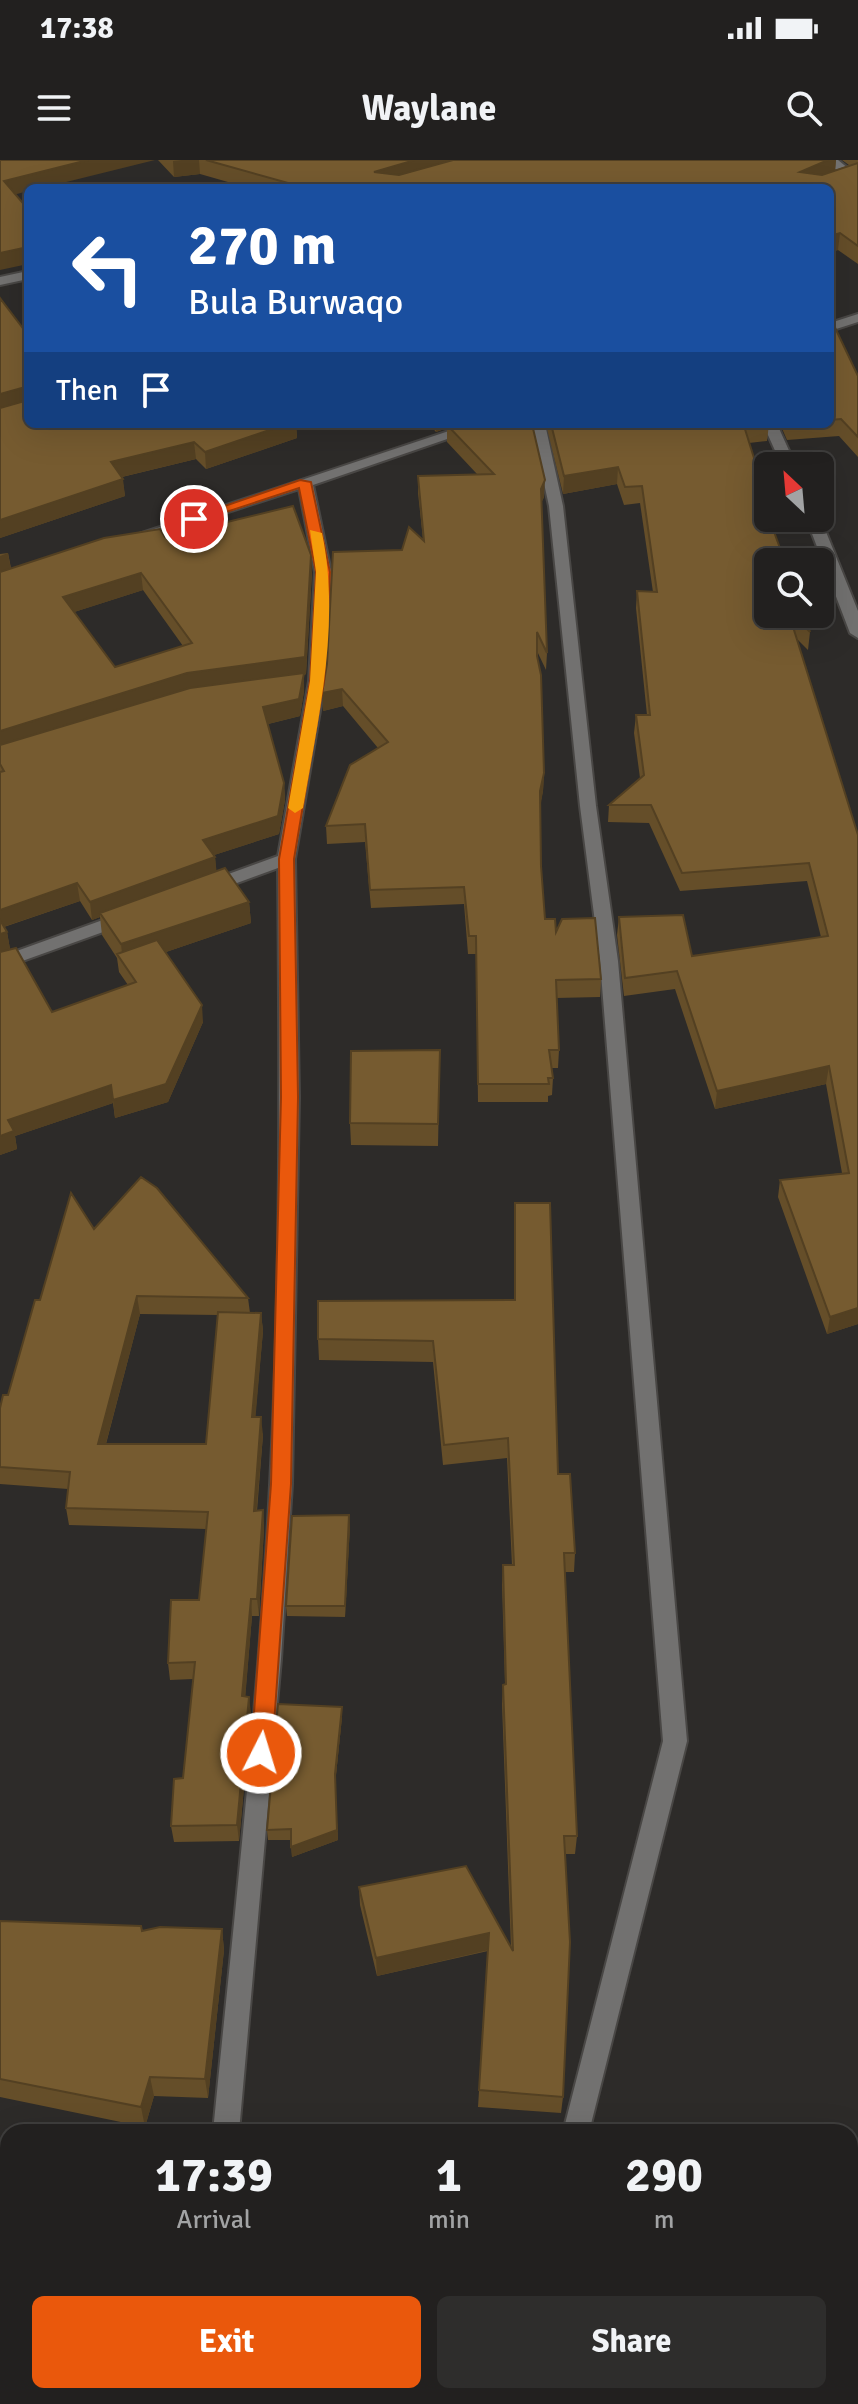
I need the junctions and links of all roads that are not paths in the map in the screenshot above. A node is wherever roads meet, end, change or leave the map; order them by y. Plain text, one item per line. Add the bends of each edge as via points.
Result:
1 (830, 160) edge
2 (854, 172) edge
3 (835, 179) edge
4 (24, 276) edge
5 (0, 281) edge
6 (858, 318) edge
7 (834, 326) edge
8 (472, 428) edge
9 (539, 428) edge
10 (772, 428) edge
11 (783, 452) edge
12 (305, 482) junction
13 (819, 532) edge
14 (116, 544) edge
15 (858, 633) edge
16 (286, 859) junction
17 (186, 896) edge
18 (143, 911) edge
19 (0, 963) edge
20 (227, 2124) edge
21 (578, 2124) edge

1 - 2 street
2 - 3 street
4 - 5 street
6 - 7 street
8 - 12 street
9 - 21 street via 556,506 609,961 675,1741
10 - 11 street
12 - 14 street
12 - 16 street via 323,572
13 - 15 street
16 - 17 street
16 - 20 street via 290,1097 281,1484
18 - 19 street

